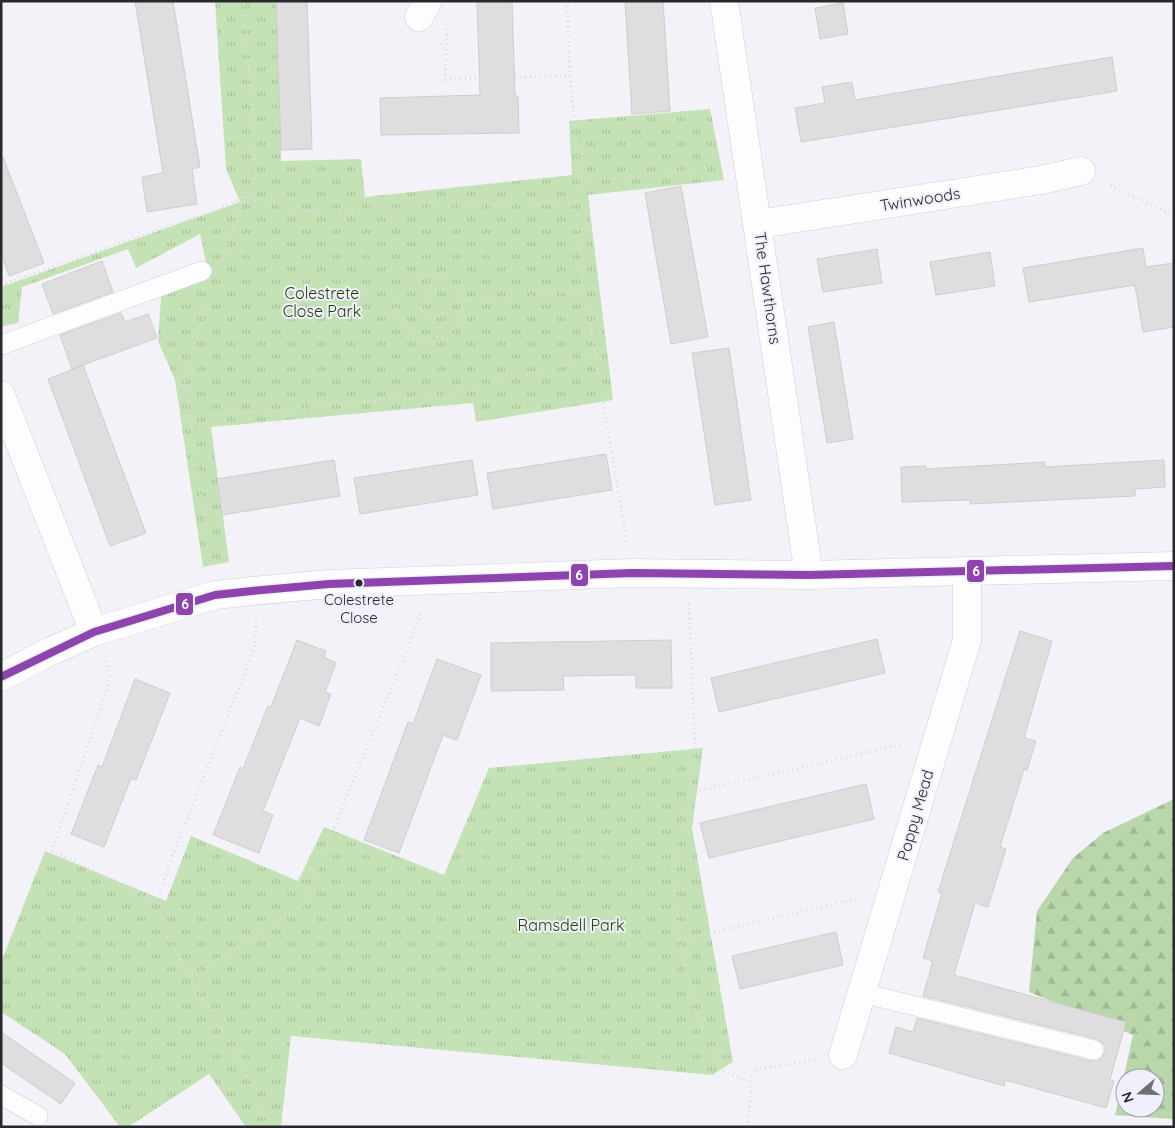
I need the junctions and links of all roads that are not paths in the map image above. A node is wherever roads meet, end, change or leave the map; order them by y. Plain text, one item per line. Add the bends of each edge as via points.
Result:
1 (724, 1) edge
2 (1081, 171) road end
3 (759, 224) junction
4 (202, 271) dead end
5 (1, 345) edge
6 (1, 395) edge
7 (1174, 566) edge
8 (968, 572) junction
9 (809, 574) junction
10 (94, 632) junction
11 (1, 677) edge
12 (862, 993) junction
13 (1094, 1050) dead end
14 (843, 1055) road end
15 (1, 1095) edge
16 (38, 1116) dead end

1 - 3 street, The Hawthorns
2 - 3 street, Twinwoods
3 - 9 street, The Hawthorns
4 - 5 lane
6 - 10 street
7 - 8 street
8 - 9 street
8 - 12 street, Poppy Mead via 967,640
9 - 10 street via 632,573 329,584 215,595
10 - 11 street
12 - 13 lane
12 - 14 street, Poppy Mead
15 - 16 lane

